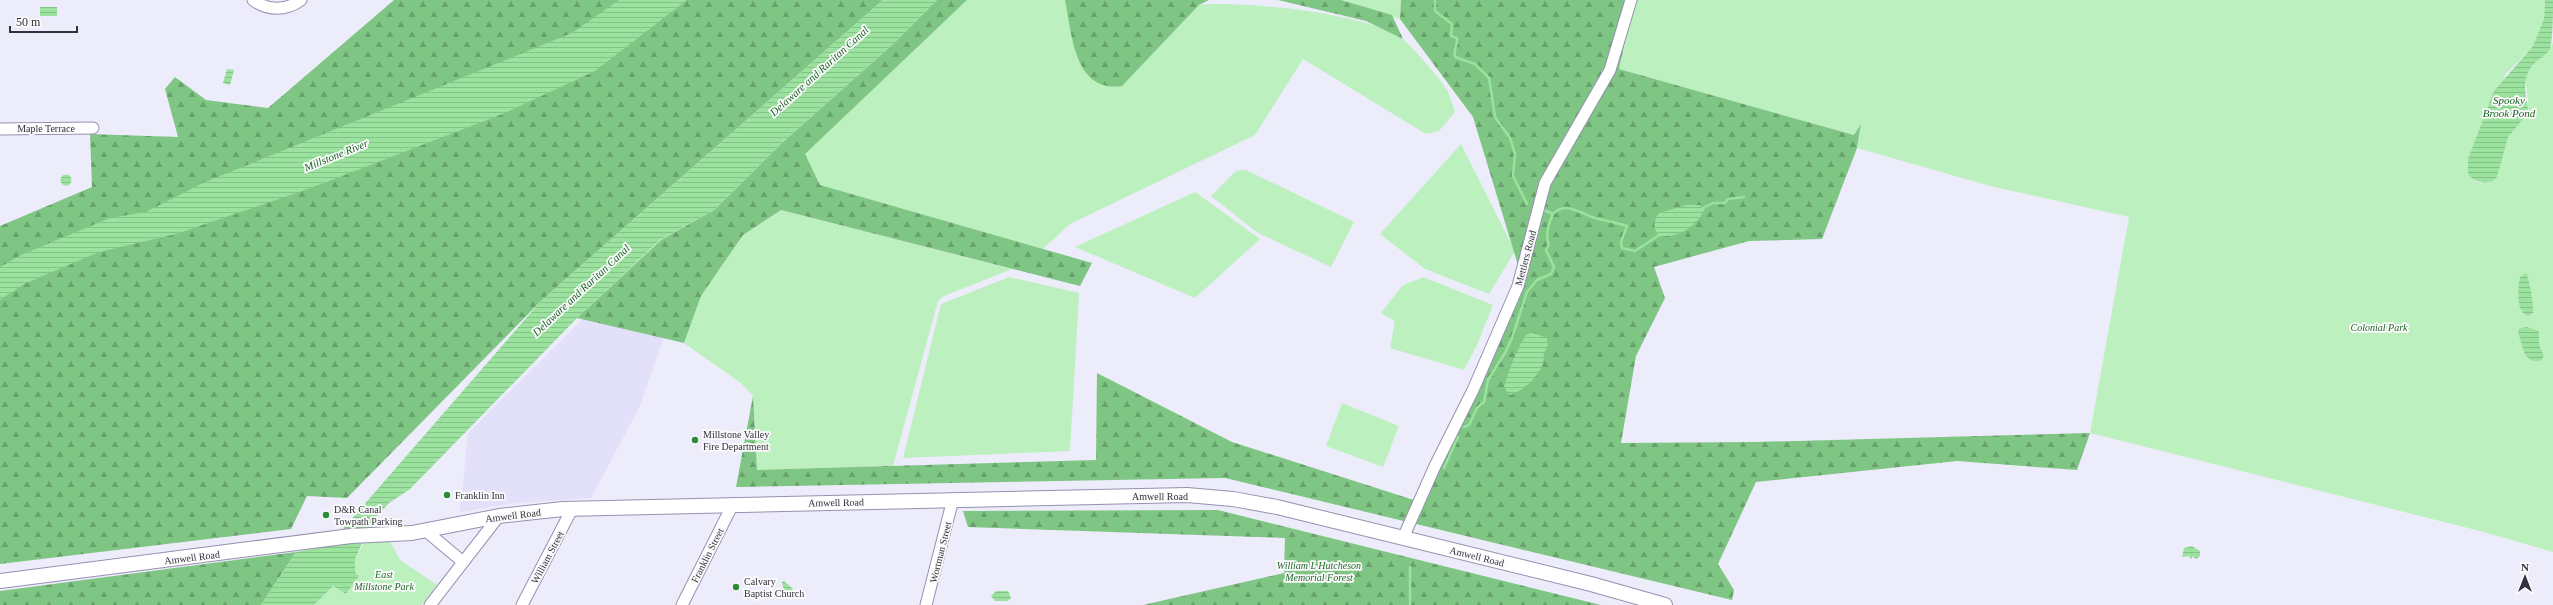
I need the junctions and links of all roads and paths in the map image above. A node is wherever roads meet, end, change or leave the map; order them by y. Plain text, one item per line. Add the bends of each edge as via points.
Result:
1 (253, 0) edge
2 (301, 0) edge
3 (1631, 0) edge
4 (93, 128) dead end
5 (0, 129) edge
6 (953, 499) junction
7 (733, 504) junction
8 (572, 508) junction
9 (499, 516) junction
10 (426, 531) junction
11 (1403, 538) junction
12 (463, 562) junction
13 (0, 581) edge
14 (430, 605) edge
15 (522, 605) edge
16 (682, 605) edge
17 (926, 605) edge
18 (1665, 605) edge

1 - 2 street via 274,9 284,8
3 - 11 street, Mettlers Road via 1610,70 1545,183 1536,209 1518,286 1473,390
4 - 5 street, Maple Terrace
6 - 7 main road, Amwell Road
6 - 11 main road, Amwell Road via 1210,496 1277,508
6 - 17 street, Wortman Street
7 - 8 main road, Amwell Road
7 - 16 street, Franklin Street
8 - 9 main road, Amwell Road
8 - 15 street, William Street
9 - 10 main road, Amwell Road
9 - 12 street
10 - 12 street
10 - 13 main road, Amwell Road via 332,538
11 - 18 main road, Amwell Road via 1591,584
12 - 14 street

